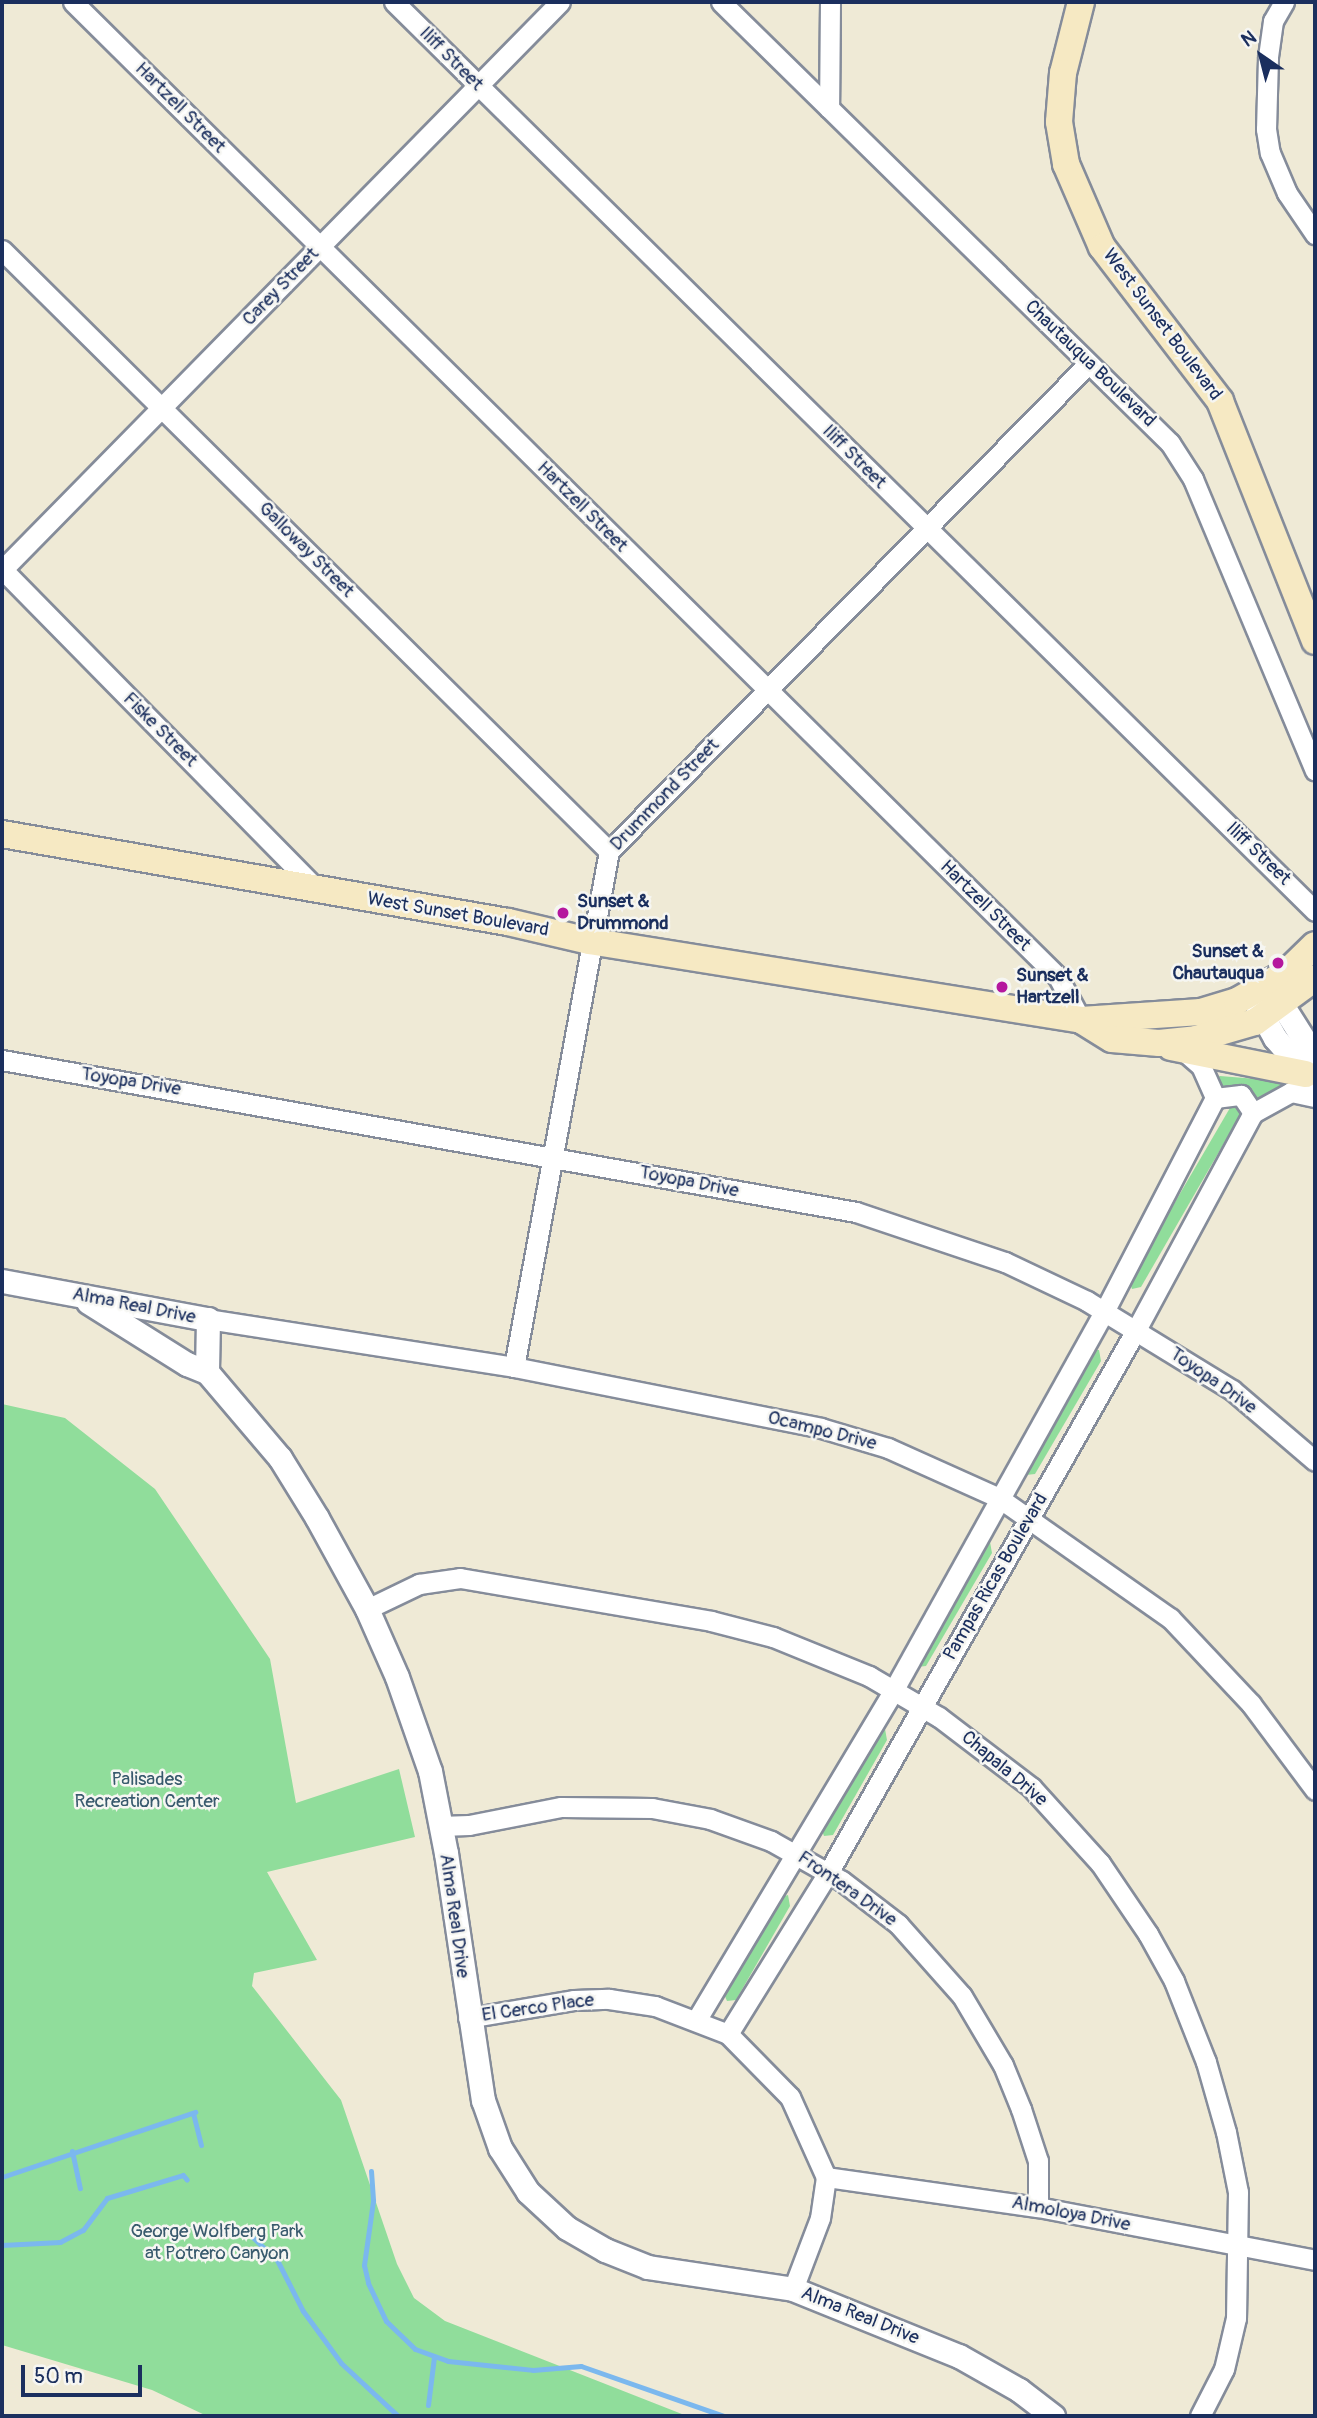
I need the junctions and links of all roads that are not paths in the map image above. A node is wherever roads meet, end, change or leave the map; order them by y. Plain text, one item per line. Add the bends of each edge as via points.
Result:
1 (73, 2) edge
2 (394, 2) edge
3 (560, 2) edge
4 (721, 2) edge
5 (830, 2) edge
6 (1081, 2) edge
7 (1284, 2) edge
8 (476, 84) junction
9 (829, 108) junction
10 (1315, 234) edge
11 (320, 247) junction
12 (2, 250) edge
13 (1088, 363) junction
14 (163, 408) junction
15 (925, 528) junction
16 (2, 570) edge
17 (1315, 641) edge
18 (767, 691) junction
19 (1315, 770) edge
20 (2, 834) edge
21 (609, 850) junction
22 (318, 890) junction
23 (1315, 911) edge
24 (589, 941) junction
25 (1315, 945) edge
26 (1315, 978) edge
27 (1267, 1000) junction
28 (1081, 1020) junction
29 (1159, 1043) junction
30 (1185, 1052) junction
31 (2, 1060) edge
32 (1313, 1078) edge
33 (1215, 1098) junction
34 (1253, 1113) junction
35 (553, 1156) junction
36 (2, 1281) edge
37 (76, 1295) junction
38 (1105, 1310) junction
39 (208, 1319) junction
40 (1136, 1330) junction
41 (514, 1367) junction
42 (207, 1372) junction
43 (1315, 1461) edge
44 (999, 1498) junction
45 (1028, 1519) junction
46 (367, 1609) junction
47 (892, 1691) junction
48 (922, 1707) junction
49 (1315, 1790) edge
50 (440, 1826) junction
51 (797, 1853) junction
52 (828, 1872) junction
53 (468, 2018) junction
54 (697, 2019) junction
55 (728, 2034) junction
56 (826, 2177) junction
57 (1038, 2207) junction
58 (1240, 2246) junction
59 (1315, 2260) edge
60 (793, 2289) junction
61 (1053, 2416) edge
62 (1200, 2416) edge

1 - 11 street, Hartzell Street
2 - 8 street, Iliff Street
3 - 8 street, Carey Street
4 - 9 street, Chautauqua Boulevard
5 - 9 street
6 - 17 main road, West Sunset Boulevard via 1063,74 1059,122 1066,164 1102,247 1220,401
7 - 10 street via 1273,21 1266,128 1282,183
8 - 11 street, Carey Street
8 - 15 street, Iliff Street
9 - 13 street, Chautauqua Boulevard
11 - 14 street, Carey Street
11 - 18 street, Hartzell Street
12 - 14 street, Galloway Street
13 - 15 street, Drummond Street
13 - 19 street, Chautauqua Boulevard via 1152,421 1192,479
14 - 16 street, Carey Street
14 - 21 street, Galloway Street
15 - 18 street, Drummond Street
15 - 23 street, Iliff Street
16 - 22 street, Fiske Street
18 - 21 street, Drummond Street
18 - 28 street, Hartzell Street via 1058,977
20 - 22 main road, West Sunset Boulevard
21 - 24 street, Drummond Street
22 - 24 main road, West Sunset Boulevard
24 - 28 main road, West Sunset Boulevard
24 - 35 street, Drummond Street
25 - 27 main road, West Sunset Boulevard
26 - 27 main road, West Sunset Boulevard
27 - 28 main road, West Sunset Boulevard via 1201,1012
27 - 29 main road, West Sunset Boulevard via 1221,1034
27 - 32 street via 1275,1038
28 - 29 main road, West Sunset Boulevard via 1112,1039
29 - 30 main road
30 - 32 main road
30 - 33 street via 1201,1066
31 - 35 street, Toyopa Drive
32 - 34 street
33 - 34 street via 1241,1095
33 - 38 street, Pampas Ricas Boulevard
34 - 40 street, Pampas Ricas Boulevard
35 - 38 street, Toyopa Drive via 856,1212 1005,1262
35 - 41 street, Drummond Street
36 - 37 street, Alma Real Drive
37 - 39 street, Alma Real Drive
37 - 42 street
38 - 40 street, Toyopa Drive
38 - 44 street, Pampas Ricas Boulevard
39 - 41 street, Ocampo Drive
39 - 42 street, Alma Real Drive
40 - 43 street, Toyopa Drive via 1232,1390
40 - 45 street, Pampas Ricas Boulevard
41 - 44 street, Ocampo Drive via 821,1427 888,1448
42 - 46 street, Alma Real Drive via 279,1458
44 - 45 street, Ocampo Drive
44 - 47 street, Pampas Ricas Boulevard
45 - 48 street, Pampas Ricas Boulevard
45 - 49 street, Ocampo Drive via 1170,1618 1251,1704
46 - 47 street, Chapala Drive via 419,1584 460,1578 761,1633
46 - 50 street, Alma Real Drive via 430,1771
47 - 48 street, Chapala Drive
47 - 51 street, Pampas Ricas Boulevard
48 - 52 street, Pampas Ricas Boulevard
48 - 58 street, Chapala Drive via 1031,1787 1100,1863 1148,1934 1174,1981 1206,2062 1238,2192
50 - 51 street, Frontera Drive via 561,1807 640,1807 710,1819
50 - 53 street, Alma Real Drive
51 - 52 street, Frontera Drive
51 - 54 street, Pampas Ricas Boulevard
52 - 55 street, Pampas Ricas Boulevard
52 - 57 street, Frontera Drive via 898,1924 962,1996 1003,2065 1021,2109 1038,2161
53 - 54 street, El Cerco Place via 574,2000 609,1999
53 - 60 street, Alma Real Drive via 483,2100 500,2148 528,2192 567,2228 648,2267
54 - 55 street, El Cerco Place
55 - 56 street, El Cerco Place via 790,2097
56 - 57 street, Almoloya Drive
56 - 60 street via 820,2218
57 - 58 street, Almoloya Drive
58 - 59 street, Almoloya Drive
58 - 62 street, Chapala Drive via 1236,2318 1224,2370
60 - 61 street, Alma Real Drive via 958,2356 1019,2390

